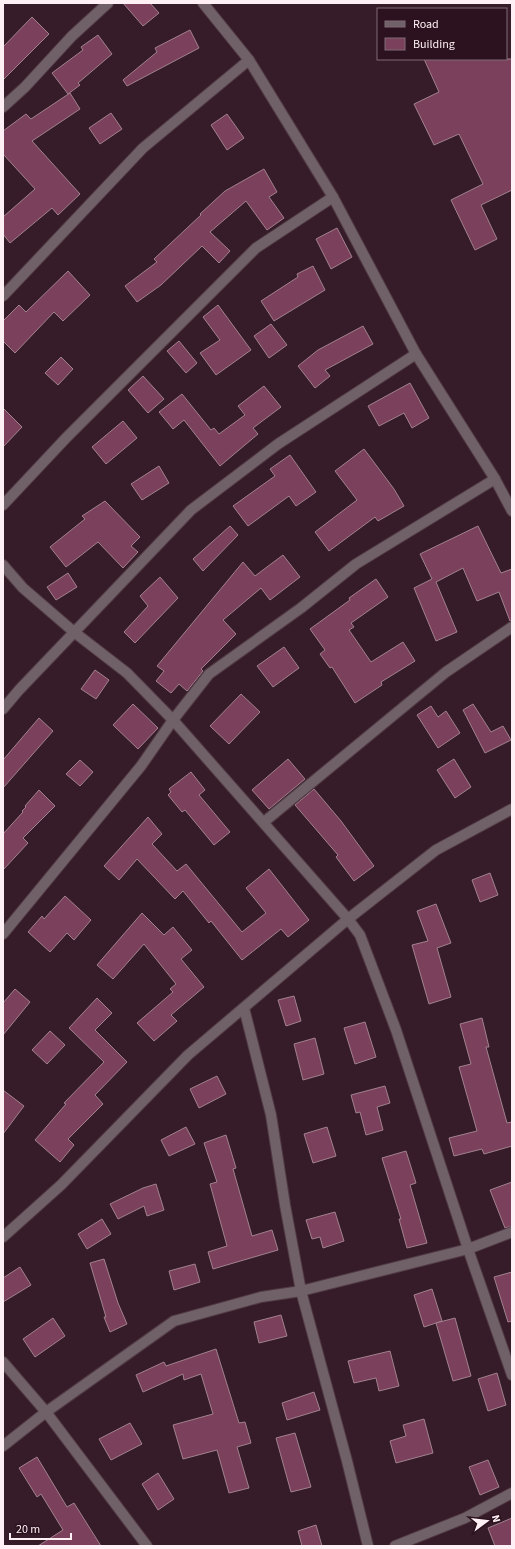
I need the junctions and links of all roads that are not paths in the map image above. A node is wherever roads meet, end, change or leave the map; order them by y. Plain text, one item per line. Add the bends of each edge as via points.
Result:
1 (108, 3) edge
2 (203, 3) edge
3 (248, 60) junction
4 (3, 106) edge
5 (333, 197) junction
6 (3, 296) edge
7 (416, 354) junction
8 (495, 479) junction
9 (3, 505) edge
10 (512, 511) edge
11 (3, 565) edge
12 (512, 627) edge
13 (74, 632) junction
14 (3, 709) edge
15 (173, 720) junction
16 (512, 810) edge
17 (264, 822) junction
18 (348, 919) junction
19 (3, 934) edge
20 (244, 1008) junction
21 (512, 1232) edge
22 (3, 1237) edge
23 (468, 1249) junction
24 (301, 1291) junction
25 (3, 1362) edge
26 (512, 1375) edge
27 (46, 1412) junction
28 (3, 1446) edge
29 (512, 1493) edge
30 (147, 1546) edge
31 (368, 1546) edge
32 (395, 1546) edge

1 - 4 street
2 - 3 street
3 - 5 street
3 - 6 street via 143,148
5 - 7 street
5 - 9 street via 256,248 66,438
7 - 8 street
7 - 13 street via 278,444 191,510
8 - 10 street
8 - 15 street via 356,564 302,608 209,674
11 - 13 street via 23,588
12 - 17 street via 446,672
13 - 14 street
13 - 15 street via 127,673
15 - 17 street
15 - 19 street via 140,766
16 - 18 street via 436,850
17 - 18 street
18 - 20 street
18 - 23 street via 360,935 396,1030
20 - 22 street via 188,1055 61,1185
20 - 24 street via 271,1115
21 - 23 street
23 - 24 street
23 - 26 street
24 - 27 street via 261,1297 174,1322
24 - 31 street
25 - 27 street
27 - 28 street
27 - 30 street
29 - 32 street via 465,1518

